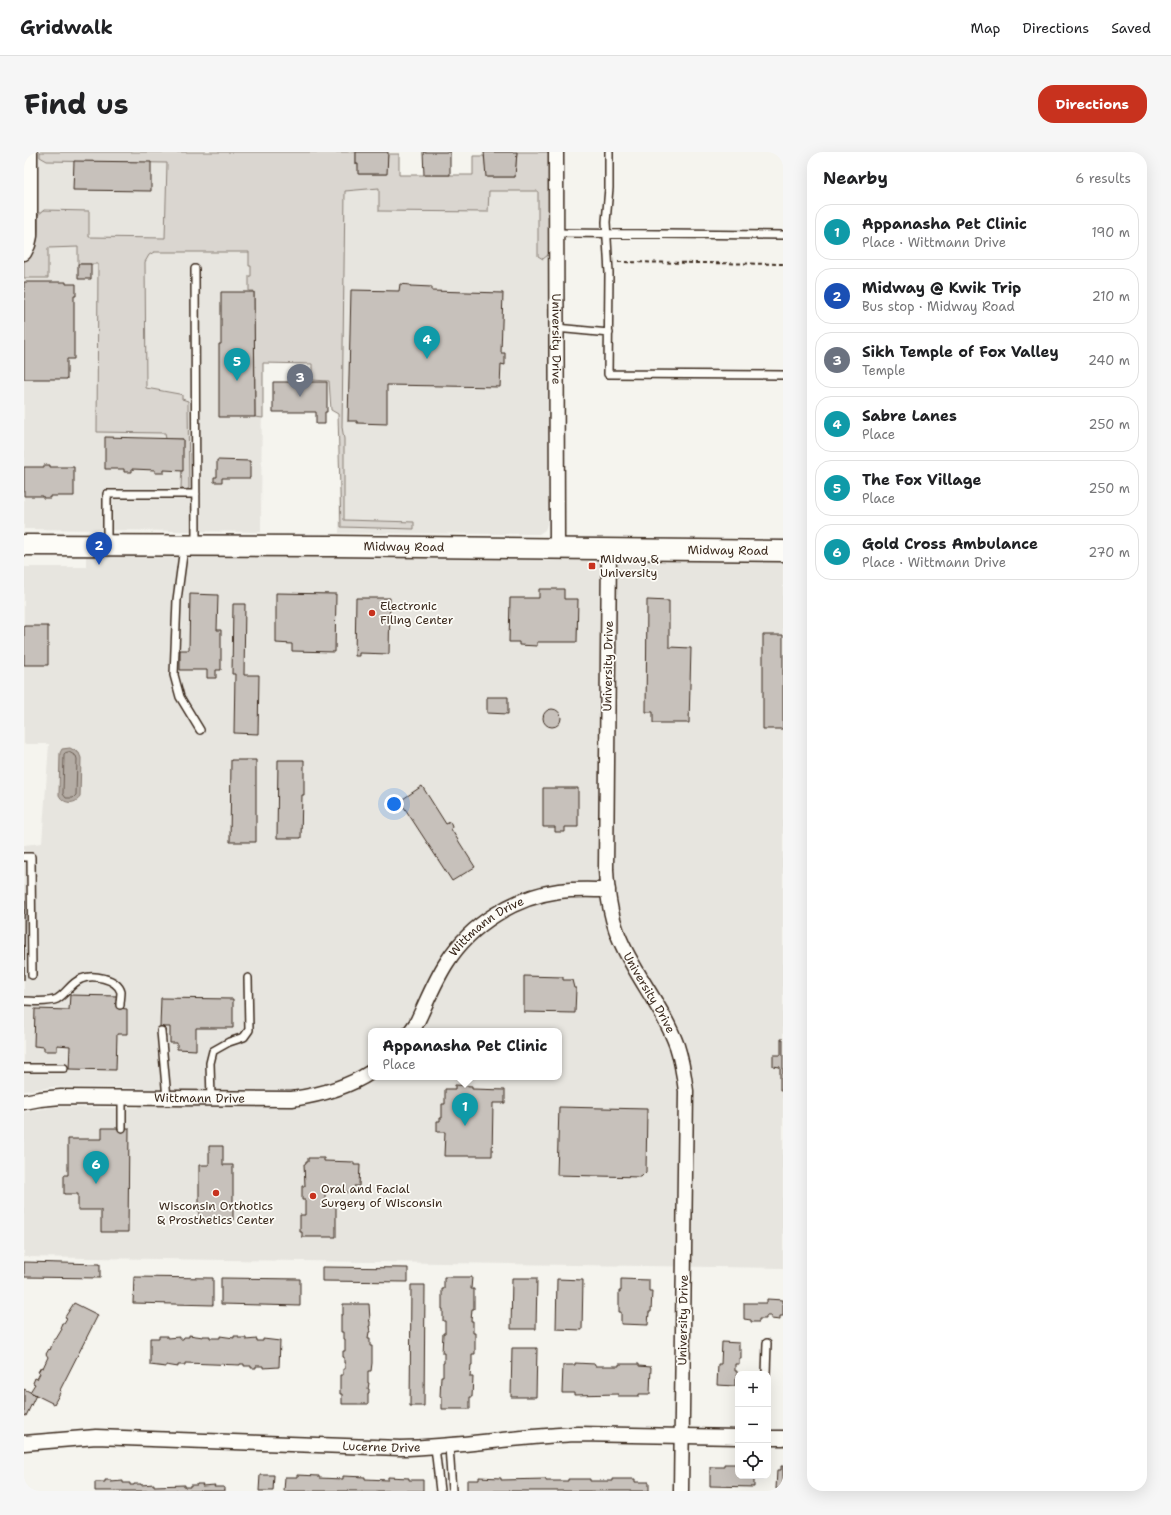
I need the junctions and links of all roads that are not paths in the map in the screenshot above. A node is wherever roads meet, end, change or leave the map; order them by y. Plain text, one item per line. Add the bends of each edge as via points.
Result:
1 (30, 152) edge
2 (556, 152) edge
3 (609, 152) edge
4 (556, 233) junction
5 (606, 234) junction
6 (783, 235) edge
7 (24, 253) edge
8 (195, 270) dead end
9 (556, 328) junction
10 (609, 333) junction
11 (783, 376) edge
12 (196, 494) junction
13 (24, 545) edge
14 (107, 545) junction
15 (190, 546) junction
16 (557, 550) junction
17 (609, 550) junction
18 (783, 551) edge
19 (200, 730) dead end
20 (24, 857) edge
21 (608, 890) junction
22 (28, 891) edge
23 (32, 975) dead end
24 (248, 978) dead end
25 (24, 1001) edge
26 (120, 1005) dead end
27 (413, 1028) edge
28 (161, 1031) dead end
29 (24, 1068) edge
30 (64, 1068) dead end
31 (368, 1074) edge
32 (122, 1098) junction
33 (166, 1098) junction
34 (211, 1099) junction
35 (24, 1102) edge
36 (122, 1128) dead end
37 (766, 1343) dead end
38 (766, 1371) edge
39 (681, 1436) junction
40 (735, 1437) edge
41 (771, 1438) edge
42 (783, 1438) edge
43 (24, 1443) edge
44 (442, 1447) junction
45 (440, 1491) edge
46 (452, 1491) edge
47 (681, 1491) edge

1 - 7 street via 30,236
2 - 4 street, University Drive
3 - 5 lane
4 - 5 lane
4 - 9 street, University Drive
5 - 6 lane
5 - 10 lane
8 - 12 lane
9 - 10 lane
9 - 16 street, University Drive
10 - 11 lane via 608,374
12 - 14 lane via 107,494
12 - 15 lane
13 - 14 main road, Midway Road
14 - 15 main road, Midway Road
15 - 16 main road, Midway Road
15 - 19 lane via 177,600 174,675 180,697
16 - 17 main road, Midway Road
17 - 18 main road, Midway Road
17 - 21 street, University Drive via 606,851
20 - 22 lane via 31,857
21 - 27 street, Wittmann Drive via 558,891 513,905 493,916 460,944 447,961
21 - 39 street, University Drive via 615,927 622,944 669,1028 683,1068 686,1091
22 - 23 lane
24 - 34 lane via 249,1030 244,1037 213,1051 210,1063
25 - 26 lane via 52,1001 81,978 94,977 107,979 116,985 121,992
28 - 33 lane
29 - 30 lane
31 - 34 street, Wittmann Drive via 350,1084 312,1096 282,1100
32 - 33 street, Wittmann Drive
32 - 35 street, Wittmann Drive via 61,1097
32 - 36 lane
33 - 34 street, Wittmann Drive
37 - 38 lane
39 - 40 street, Lucerne Drive
39 - 44 street, Lucerne Drive via 551,1435
39 - 47 street, University Drive
41 - 42 street
43 - 44 street, Lucerne Drive via 96,1437 400,1448
44 - 45 lane
44 - 46 lane

